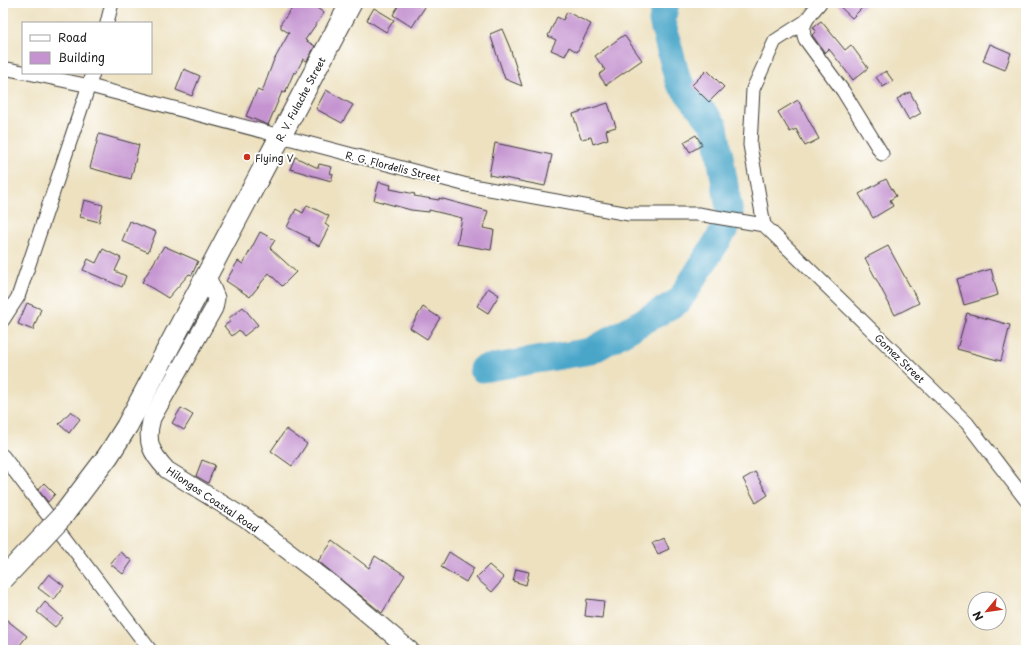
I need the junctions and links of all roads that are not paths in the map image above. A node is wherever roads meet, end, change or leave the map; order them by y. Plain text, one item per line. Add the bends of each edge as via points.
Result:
1 (112, 3) edge
2 (351, 3) edge
3 (820, 3) edge
4 (806, 21) junction
5 (107, 22) edge
6 (3, 68) edge
7 (22, 72) edge
8 (33, 74) edge
9 (93, 74) edge
10 (90, 86) junction
11 (280, 137) junction
12 (882, 154) dead end
13 (764, 225) junction
14 (206, 278) junction
15 (3, 320) edge
16 (3, 456) edge
17 (1026, 500) edge
18 (3, 579) edge
19 (150, 650) edge
20 (410, 650) edge

1 - 5 street
2 - 11 main road, R. V. Fulache Street
3 - 4 street
4 - 12 street via 802,32 805,39 843,91
4 - 13 street via 775,41 753,89 750,145
6 - 7 street
8 - 10 street, R. G. Flordelis Street
9 - 10 street
10 - 11 street, R. G. Flordelis Street
10 - 15 street via 18,297
11 - 13 street, R. G. Flordelis Street via 466,185 629,214 698,214
11 - 14 main road, R. V. Fulache Street
13 - 17 street, Gomez Street via 967,423
14 - 18 main road, R. V. Fulache Street, bridge via 127,426 108,456 64,514
14 - 20 street, Hilongos Coastal Road via 216,298 214,308 152,418 148,438 151,448 167,470 264,532 334,586
16 - 19 street

